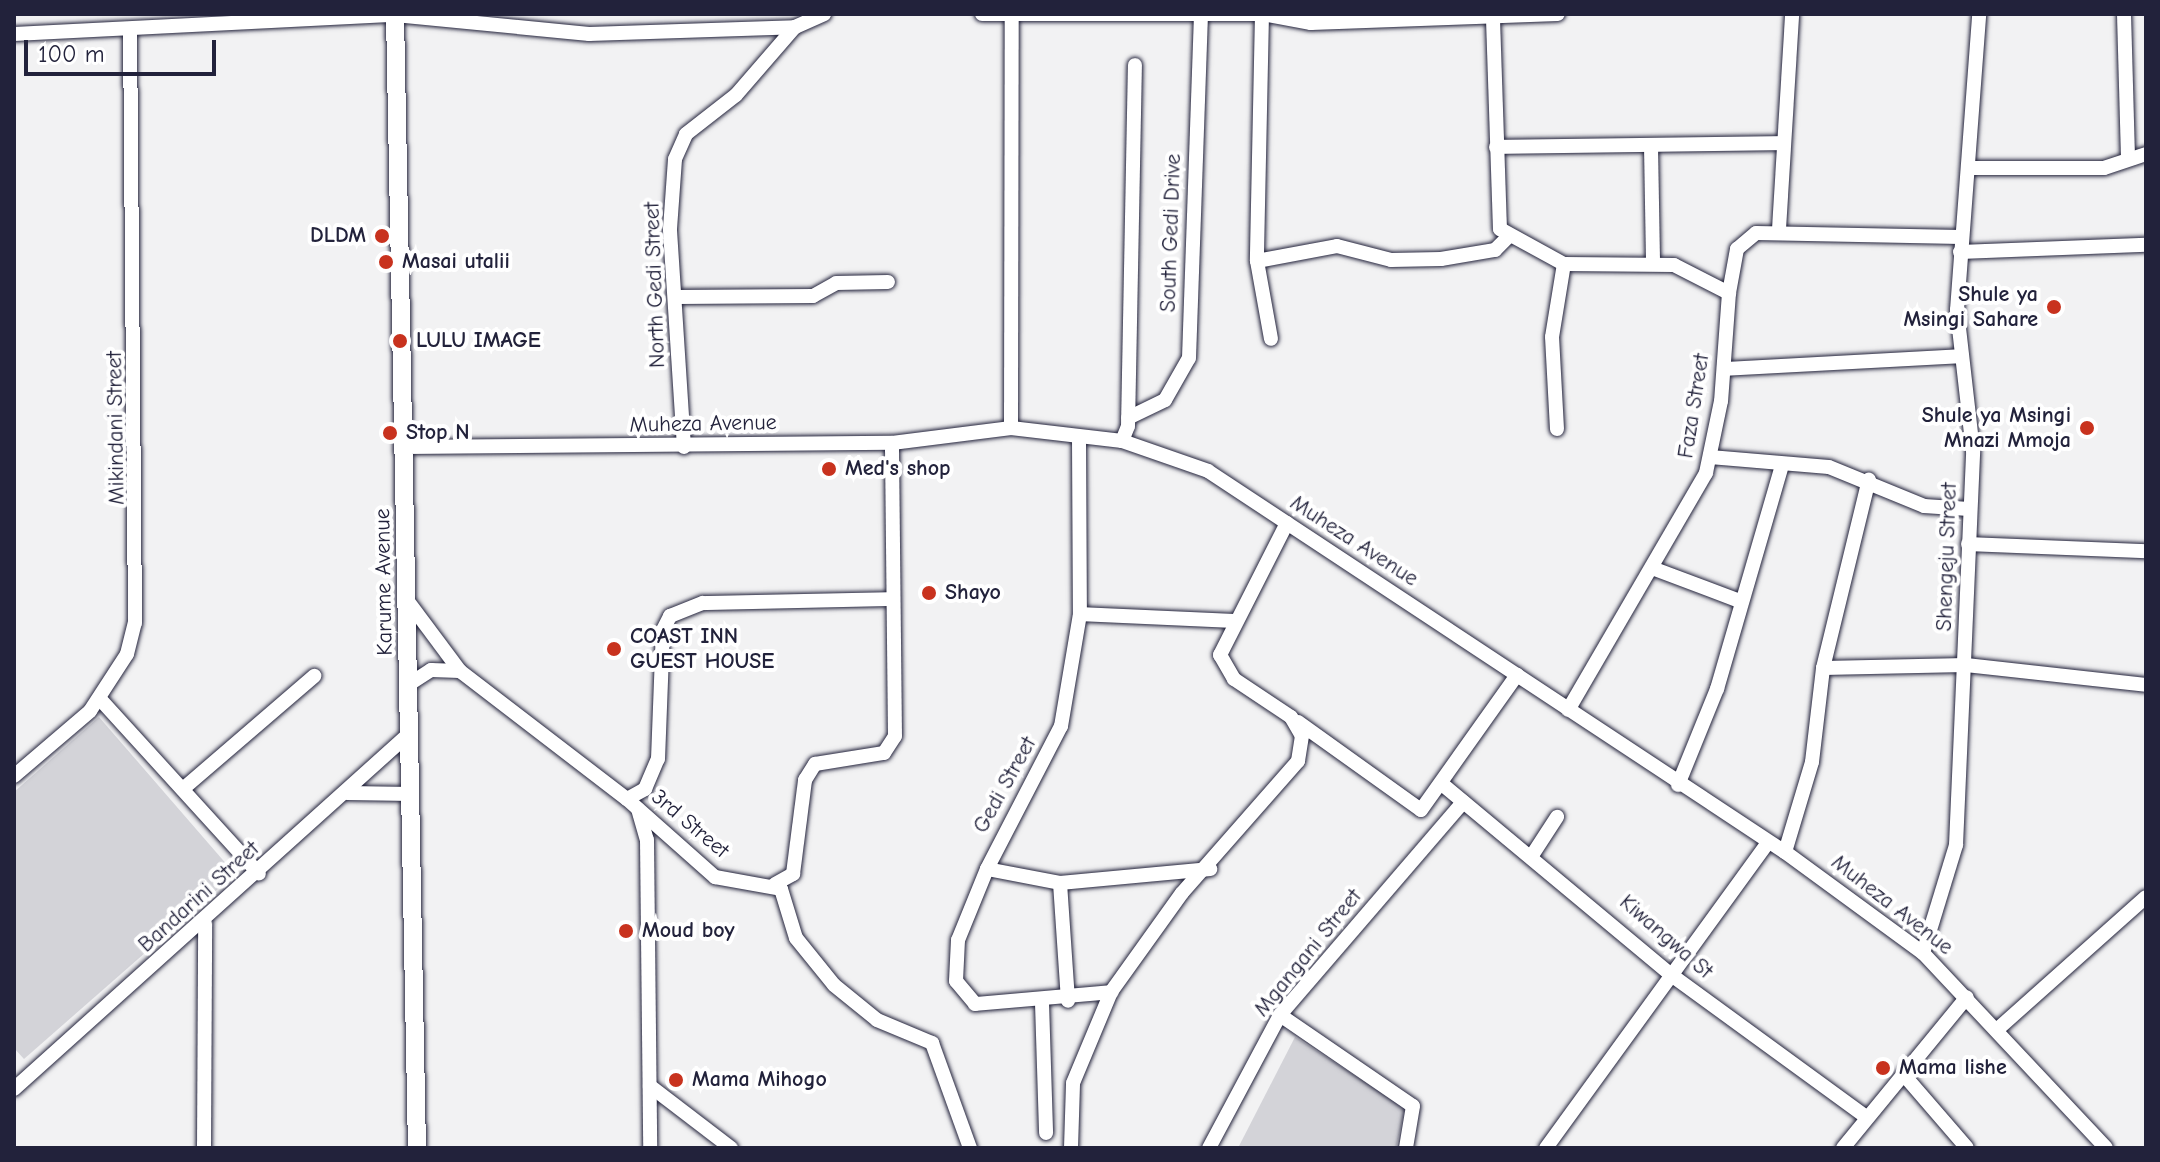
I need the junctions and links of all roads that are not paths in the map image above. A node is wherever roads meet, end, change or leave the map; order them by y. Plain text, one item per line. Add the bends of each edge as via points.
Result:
1 (395, 14) edge
2 (824, 14) edge
3 (982, 14) edge
4 (1261, 14) edge
5 (1558, 14) edge
6 (1792, 14) edge
7 (1979, 14) edge
8 (2124, 14) edge
9 (1453, 15) edge
10 (1053, 16) edge
11 (1201, 16) edge
12 (1012, 19) junction
13 (1493, 19) junction
14 (795, 27) junction
15 (130, 32) junction
16 (14, 34) edge
17 (1135, 65) dead end
18 (1783, 143) junction
19 (1651, 146) junction
20 (1496, 147) junction
21 (2146, 154) edge
22 (2128, 156) junction
23 (1969, 168) junction
24 (1779, 229) junction
25 (1509, 236) junction
26 (1960, 244) junction
27 (2146, 245) edge
28 (1257, 261) junction
29 (1653, 263) junction
30 (1564, 264) junction
31 (888, 282) dead end
32 (1729, 293) junction
33 (677, 297) junction
34 (1271, 339) dead end
35 (1962, 356) junction
36 (1724, 369) junction
37 (1128, 418) junction
38 (1011, 428) junction
39 (1557, 429) dead end
40 (1079, 439) junction
41 (1122, 441) junction
42 (892, 443) junction
43 (405, 447) junction
44 (684, 447) junction
45 (1710, 457) junction
46 (1781, 468) junction
47 (1869, 480) junction
48 (1969, 509) junction
49 (1287, 523) junction
50 (1968, 544) junction
51 (2146, 551) edge
52 (1652, 568) junction
53 (893, 599) junction
54 (407, 600) junction
55 (1740, 601) junction
56 (1080, 614) junction
57 (1233, 621) junction
58 (1966, 665) junction
59 (1823, 668) junction
60 (460, 671) junction
61 (1517, 675) junction
62 (314, 676) dead end
63 (411, 683) junction
64 (2146, 685) edge
65 (100, 699) junction
66 (1568, 710) junction
67 (1291, 717) junction
68 (410, 733) junction
69 (14, 776) edge
70 (1442, 784) junction
71 (1678, 785) junction
72 (184, 788) junction
73 (347, 793) junction
74 (412, 794) junction
75 (1463, 802) junction
76 (633, 804) junction
77 (1557, 817) dead end
78 (1768, 843) junction
79 (1785, 852) junction
80 (1531, 857) junction
81 (987, 869) junction
82 (1210, 869) junction
83 (259, 874) junction
84 (1060, 883) junction
85 (775, 884) junction
86 (2144, 903) edge
87 (205, 924) junction
88 (1923, 953) junction
89 (1670, 974) junction
90 (1111, 992) junction
91 (1967, 997) junction
92 (1068, 1001) junction
93 (1042, 1003) junction
94 (1280, 1015) junction
95 (2000, 1027) junction
96 (1904, 1075) junction
97 (650, 1086) junction
98 (14, 1089) edge
99 (1866, 1117) junction
100 (1046, 1133) dead end
101 (204, 1148) edge
102 (417, 1148) edge
103 (650, 1148) edge
104 (731, 1148) edge
105 (970, 1148) edge
106 (1071, 1148) edge
107 (1209, 1148) edge
108 (1406, 1148) edge
109 (1546, 1148) edge
110 (1843, 1148) edge
111 (1967, 1148) edge
112 (2106, 1148) edge

1 - 14 street via 589,34
1 - 15 street
1 - 43 main road, Karume Avenue
2 - 14 street
3 - 12 street
4 - 9 street via 1311,23
4 - 11 street
4 - 28 street
5 - 13 street
6 - 18 street
7 - 23 street, Shengeju Street
8 - 22 street
9 - 13 street
10 - 11 street
10 - 12 street
11 - 37 street, South Gedi Drive via 1189,358 1165,400
12 - 38 street
13 - 20 street
14 - 33 street, North Gedi Street via 736,95 686,134 675,159 670,229
15 - 16 street
15 - 65 street, Mikindani Street via 137,593 127,654
17 - 37 street
18 - 19 street
18 - 24 street
19 - 20 street
19 - 29 street
20 - 25 street via 1497,212
21 - 22 street
22 - 23 street via 2104,168
23 - 26 street, Shengeju Street
24 - 26 street via 1806,237
24 - 32 street, Faza Street via 1756,233 1737,249
25 - 28 street via 1495,250 1441,259 1391,260 1337,246
25 - 30 street
26 - 27 street
26 - 35 street, Shengeju Street
28 - 34 street
29 - 30 street
29 - 32 street via 1700,273
30 - 39 street via 1552,337
31 - 33 street via 836,283 813,296
32 - 36 street, Faza Street
33 - 44 street, North Gedi Street
35 - 36 street
35 - 48 street, Shengeju Street via 1973,451
36 - 45 street, Faza Street
37 - 41 street
38 - 40 street, Muheza Avenue
38 - 42 street, Muheza Avenue
40 - 41 street, Muheza Avenue
40 - 56 street, Gedi Street
41 - 49 street, Muheza Avenue via 1208,471
42 - 44 street, Muheza Avenue
42 - 53 street
43 - 44 street, Muheza Avenue
43 - 54 main road, Karume Avenue
45 - 46 street
45 - 52 street, Faza Street via 1692,505
46 - 47 street via 1829,467
46 - 55 street
47 - 48 street via 1885,494 1924,506
47 - 59 street
48 - 50 street, Shengeju Street
49 - 57 street
49 - 61 street, Muheza Avenue
50 - 51 street
50 - 58 street, Shengeju Street
52 - 55 street
52 - 66 street, Faza Street
53 - 76 street via 703,603 670,616 663,630 658,759
53 - 85 street via 891,749 815,764 805,780 793,874
54 - 60 street, 3rd Street
54 - 63 main road, Karume Avenue
55 - 71 street via 1717,689
56 - 57 street
56 - 81 street, Gedi Street via 1061,726
57 - 67 street via 1223,666
58 - 59 street
58 - 64 street
58 - 88 street, Shengeju Street via 1956,845
59 - 79 street via 1812,762
60 - 63 street via 431,670
60 - 76 street, 3rd Street
61 - 66 street, Muheza Avenue
61 - 70 street
62 - 72 street
63 - 68 main road, Karume Avenue
65 - 69 street, Mikindani Street
65 - 72 street
66 - 71 street, Muheza Avenue
67 - 70 street via 1421,810
67 - 82 street via 1302,736 1298,761
68 - 73 street, Bandarini Street
68 - 74 main road, Karume Avenue
70 - 75 street, Kiwangwa St
71 - 78 street, Muheza Avenue
72 - 83 street
73 - 74 street
73 - 83 street, Bandarini Street
74 - 102 main road, Karume Avenue
75 - 80 street, Kiwangwa St
75 - 94 street, Mgangani Street
76 - 85 street, 3rd Street via 715,877
76 - 97 street via 647,840
77 - 80 street
78 - 79 street, Muheza Avenue
78 - 89 street
79 - 88 street, Muheza Avenue
80 - 89 street, Kiwangwa St
81 - 84 street
81 - 93 street, Gedi Street via 958,940 956,981 975,1004
82 - 84 street
82 - 90 street via 1182,893
83 - 87 street, Bandarini Street
84 - 92 street
85 - 105 street via 796,938 834,985 877,1020 932,1043
86 - 95 street
87 - 98 street, Bandarini Street
87 - 101 street
88 - 91 street, Muheza Avenue
89 - 99 street, Kiwangwa St
89 - 109 street via 1617,1060
90 - 92 street, Gedi Street
90 - 106 street via 1073,1083
91 - 95 street, Muheza Avenue
91 - 96 street
92 - 93 street, Gedi Street
93 - 100 street
94 - 107 street, Mgangani Street
94 - 108 street via 1413,1106
95 - 112 street, Muheza Avenue
96 - 99 street
96 - 111 street
97 - 103 street
97 - 104 street
99 - 110 street

